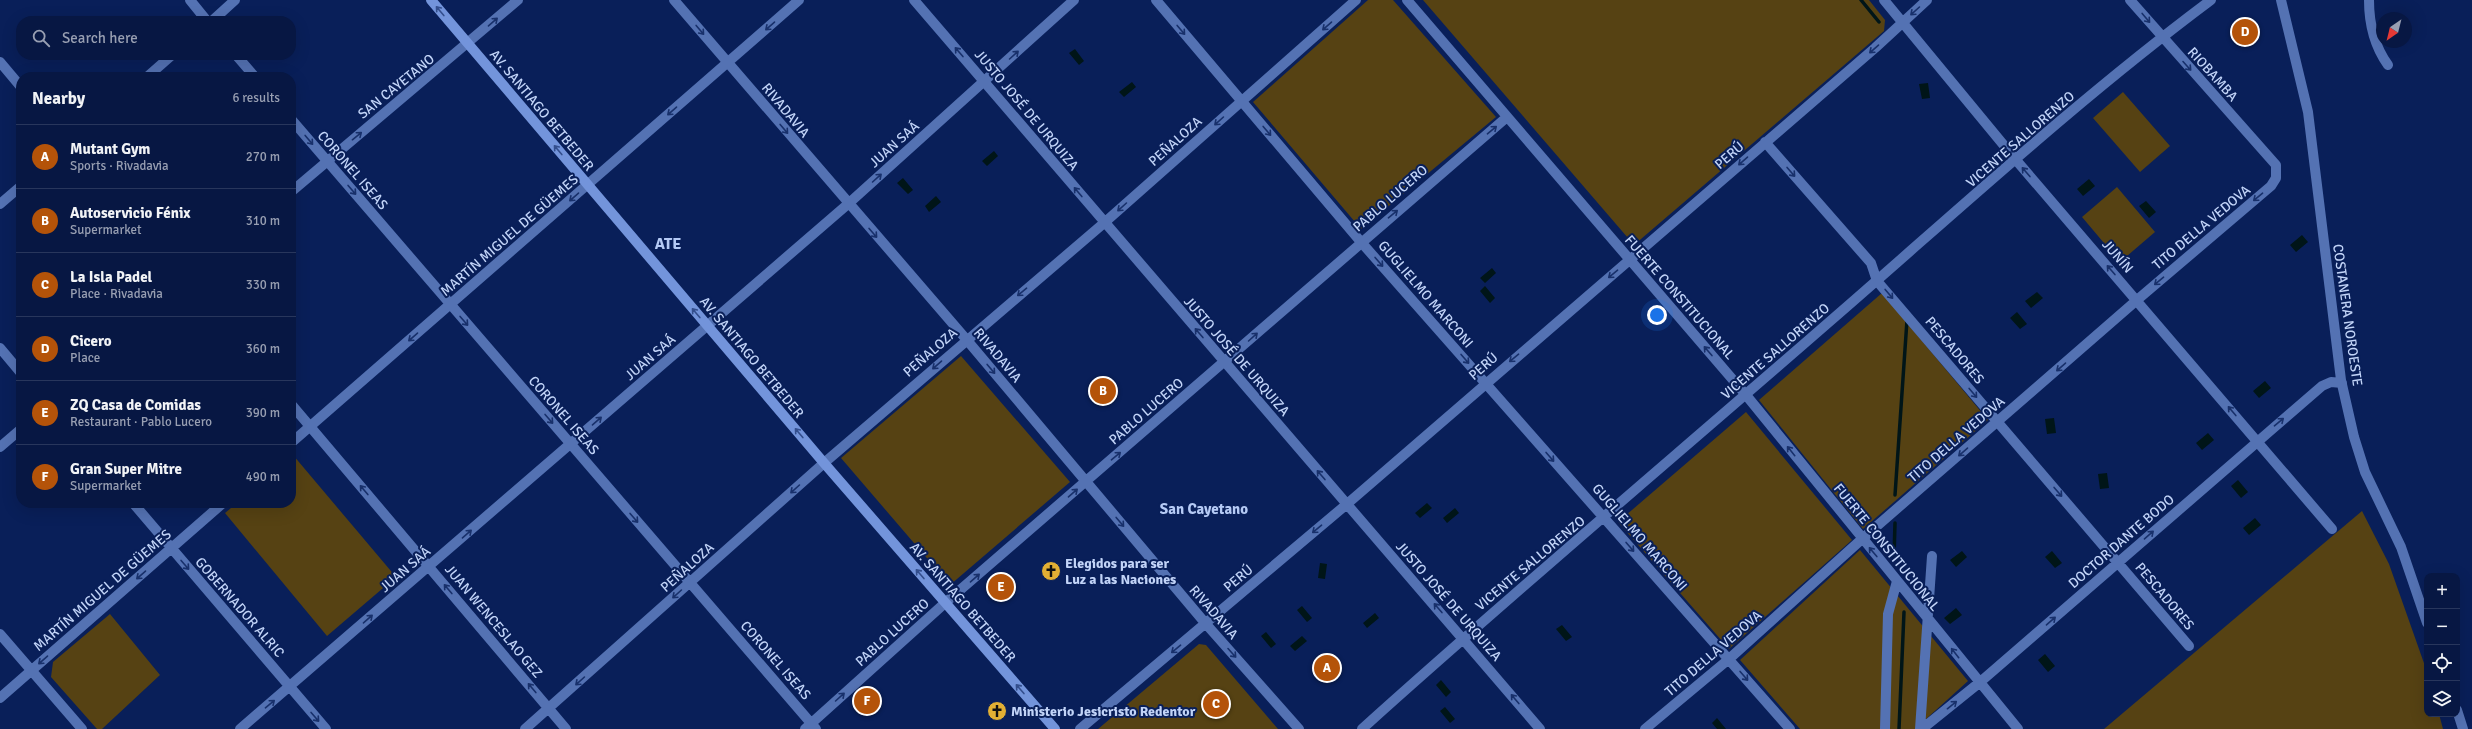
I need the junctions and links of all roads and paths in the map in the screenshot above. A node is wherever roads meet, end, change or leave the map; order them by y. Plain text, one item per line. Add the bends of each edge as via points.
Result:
1 (190, 0) edge
2 (235, 0) edge
3 (431, 0) edge
4 (518, 0) edge
5 (674, 0) edge
6 (799, 0) edge
7 (914, 0) edge
8 (1074, 0) edge
9 (1156, 0) edge
10 (1356, 0) edge
11 (1406, 0) edge
12 (1884, 0) edge
13 (1928, 0) edge
14 (2130, 0) edge
15 (2211, 0) edge
16 (2282, 0) edge
17 (2368, 0) edge
18 (203, 16) edge
19 (217, 16) edge
20 (1902, 22) junction
21 (2161, 37) junction
22 (468, 44) junction
23 (166, 60) edge
24 (240, 60) edge
25 (0, 62) edge
26 (727, 62) junction
27 (2388, 65) dead end
28 (153, 72) edge
29 (251, 72) edge
30 (16, 81) edge
31 (985, 81) junction
32 (1242, 101) junction
33 (1507, 117) junction
34 (296, 125) edge
35 (1765, 142) junction
36 (2016, 160) junction
37 (327, 161) junction
38 (2276, 165) joint
39 (588, 185) junction
40 (296, 188) edge
41 (16, 190) edge
42 (0, 204) edge
43 (848, 204) junction
44 (1104, 223) junction
45 (1361, 242) junction
46 (1630, 260) junction
47 (1877, 281) junction
48 (2137, 300) junction
49 (450, 304) junction
50 (708, 326) junction
51 (966, 339) junction
52 (0, 348) edge
53 (1224, 363) junction
54 (16, 366) edge
55 (1486, 383) junction
56 (2342, 383) junction
57 (1746, 395) junction
58 (296, 410) edge
59 (1998, 422) junction
60 (310, 427) junction
61 (16, 433) edge
62 (296, 439) edge
63 (2257, 441) junction
64 (570, 444) junction
65 (0, 447) edge
66 (824, 463) junction
67 (1086, 481) junction
68 (1347, 504) junction
69 (137, 508) edge
70 (217, 508) edge
71 (1604, 518) junction
72 (2332, 529) dead end
73 (1862, 539) junction
74 (171, 548) junction
75 (1932, 556) dead end
76 (2118, 563) junction
77 (429, 567) junction
78 (1897, 581) junction
79 (690, 583) junction
80 (945, 603) junction
81 (2424, 614) edge
82 (1928, 618) junction
83 (1206, 624) junction
84 (0, 634) edge
85 (1464, 638) junction
86 (2189, 646) dead end
87 (1729, 659) junction
88 (31, 670) junction
89 (1979, 683) junction
90 (290, 687) junction
91 (0, 698) edge
92 (549, 708) junction
93 (2460, 717) edge
94 (811, 727) edge
95 (82, 729) edge
96 (240, 729) edge
97 (326, 729) edge
98 (525, 729) edge
99 (566, 729) edge
100 (1055, 729) edge
101 (1080, 729) edge
102 (1299, 729) edge
103 (1362, 729) edge
104 (1540, 729) edge
105 (1645, 729) edge
106 (1790, 729) edge
107 (1885, 729) edge
108 (1921, 729) edge
109 (2018, 729) edge
110 (2464, 729) edge

1 - 18 street
2 - 19 street
22 -> 3 main road, AV. SANTIAGO BETBEDER
22 -> 4 street, SAN CAYETANO
5 -> 26 street, RIVADAVIA
6 -> 26 street, MARTÍN MIGUEL DE GÜEMES
31 -> 7 street, JUSTO JOSÉ DE URQUIZA
31 -> 8 street, JUAN SAÁ
9 -> 32 street, GUGLIELMO MARCONI
10 -> 32 street, PEÑALOZA
11 - 33 street, FUERTE CONSTITUCIONAL
12 - 20 street, JUNÍN
13 -> 20 street, PERÚ
14 -> 21 street, RIOBAMBA
15 - 21 street, VICENTE SALLORENZO
16 - 56 street, COSTANERA NOROESTE via 2308,112
17 - 27 street via 2376,40
20 -> 35 street, PERÚ
20 - 36 street, JUNÍN
21 - 36 street, VICENTE SALLORENZO
21 -> 38 street, RIOBAMBA
37 -> 22 street, SAN CAYETANO
39 -> 22 main road, AV. SANTIAGO BETBEDER
23 - 28 street
24 - 29 street
25 - 30 street
26 -> 39 street, MARTÍN MIGUEL DE GÜEMES
26 -> 43 street, RIVADAVIA
43 -> 31 street, JUAN SAÁ
44 -> 31 street, JUSTO JOSÉ DE URQUIZA
32 -> 44 street, PEÑALOZA
32 -> 45 street, GUGLIELMO MARCONI
45 -> 33 street, PABLO LUCERO
33 - 46 street, FUERTE CONSTITUCIONAL
34 -> 37 street, CORONEL ISEAS
35 -> 46 street, PERÚ
35 -> 47 street, PESCADORES via 1871,263
36 - 47 street, VICENTE SALLORENZO
48 -> 36 street, JUNÍN
37 - 40 street, SAN CAYETANO
37 -> 49 street, CORONEL ISEAS
38 -> 48 street, TITO DELLA VEDOVA via 2276,178 2271,186
39 -> 49 street, MARTÍN MIGUEL DE GÜEMES
50 -> 39 main road, AV. SANTIAGO BETBEDER
41 - 42 street
43 - 50 street, JUAN SAÁ
43 -> 51 street, RIVADAVIA
44 -> 51 street, PEÑALOZA
53 -> 44 street, JUSTO JOSÉ DE URQUIZA
53 -> 45 street, PABLO LUCERO
45 -> 55 street, GUGLIELMO MARCONI
46 -> 55 street, PERÚ
57 -> 46 street, FUERTE CONSTITUCIONAL
47 - 57 street, VICENTE SALLORENZO
47 -> 59 street, PESCADORES
48 -> 59 street, TITO DELLA VEDOVA
63 -> 48 street, JUNÍN
49 -> 60 street, MARTÍN MIGUEL DE GÜEMES
49 -> 64 street, CORONEL ISEAS
64 -> 50 street, JUAN SAÁ
66 -> 50 main road, AV. SANTIAGO BETBEDER
51 -> 66 street, PEÑALOZA
51 -> 67 street, RIVADAVIA
52 - 54 street
67 -> 53 street, PABLO LUCERO
68 -> 53 street, JUSTO JOSÉ DE URQUIZA
55 - 68 street, PERÚ
55 -> 71 street, GUGLIELMO MARCONI
63 -> 56 street, DOCTOR DANTE BODO via 2322,386 2331,382
56 - 81 street, COSTANERA NOROESTE via 2354,437 2366,472 2401,547
57 - 71 street, VICENTE SALLORENZO
73 -> 57 street, FUERTE CONSTITUCIONAL
58 - 60 street, JUAN WENCESLAO GEZ
59 -> 73 street, TITO DELLA VEDOVA
59 -> 76 street, PESCADORES
60 - 62 street, MARTÍN MIGUEL DE GÜEMES
77 -> 60 street, JUAN WENCESLAO GEZ
61 - 65 street
63 - 72 street, JUNÍN
76 -> 63 street, DOCTOR DANTE BODO
77 -> 64 street, JUAN SAÁ
64 -> 79 street, CORONEL ISEAS
66 -> 79 street, PEÑALOZA
80 -> 66 main road, AV. SANTIAGO BETBEDER
80 -> 67 street, PABLO LUCERO
67 -> 83 street, RIVADAVIA
68 -> 83 street, PERÚ
85 -> 68 street, JUSTO JOSÉ DE URQUIZA
69 - 74 street, GOBERNADOR ALRIC
70 - 74 street, MARTÍN MIGUEL DE GÜEMES
71 - 85 street, VICENTE SALLORENZO
71 -> 87 street, GUGLIELMO MARCONI
78 -> 73 street, FUERTE CONSTITUCIONAL
73 - 87 street, TITO DELLA VEDOVA
74 -> 88 street, MARTÍN MIGUEL DE GÜEMES
74 -> 90 street, GOBERNADOR ALRIC
75 - 82 street
76 - 86 street, PESCADORES
89 -> 76 street, DOCTOR DANTE BODO
90 -> 77 street, JUAN SAÁ
92 -> 77 street, JUAN WENCESLAO GEZ
78 - 82 street, FUERTE CONSTITUCIONAL
78 - 107 street via 1888,614
79 -> 92 street, PEÑALOZA
79 - 94 street, CORONEL ISEAS
94 -> 80 street, PABLO LUCERO
100 -> 80 main road, AV. SANTIAGO BETBEDER
89 -> 82 street, FUERTE CONSTITUCIONAL
82 - 108 street
83 -> 101 street, PERÚ
83 -> 102 street, RIVADAVIA
84 - 88 street
85 - 103 street, VICENTE SALLORENZO
104 -> 85 street, JUSTO JOSÉ DE URQUIZA
87 - 105 street, TITO DELLA VEDOVA
87 -> 106 street, GUGLIELMO MARCONI
88 - 91 street, MARTÍN MIGUEL DE GÜEMES
88 - 95 street
108 -> 89 street, DOCTOR DANTE BODO
89 - 109 street, FUERTE CONSTITUCIONAL
96 -> 90 street, JUAN SAÁ
90 -> 97 street, GOBERNADOR ALRIC
92 - 98 street, PEÑALOZA
92 - 99 street, JUAN WENCESLAO GEZ
93 - 110 street

